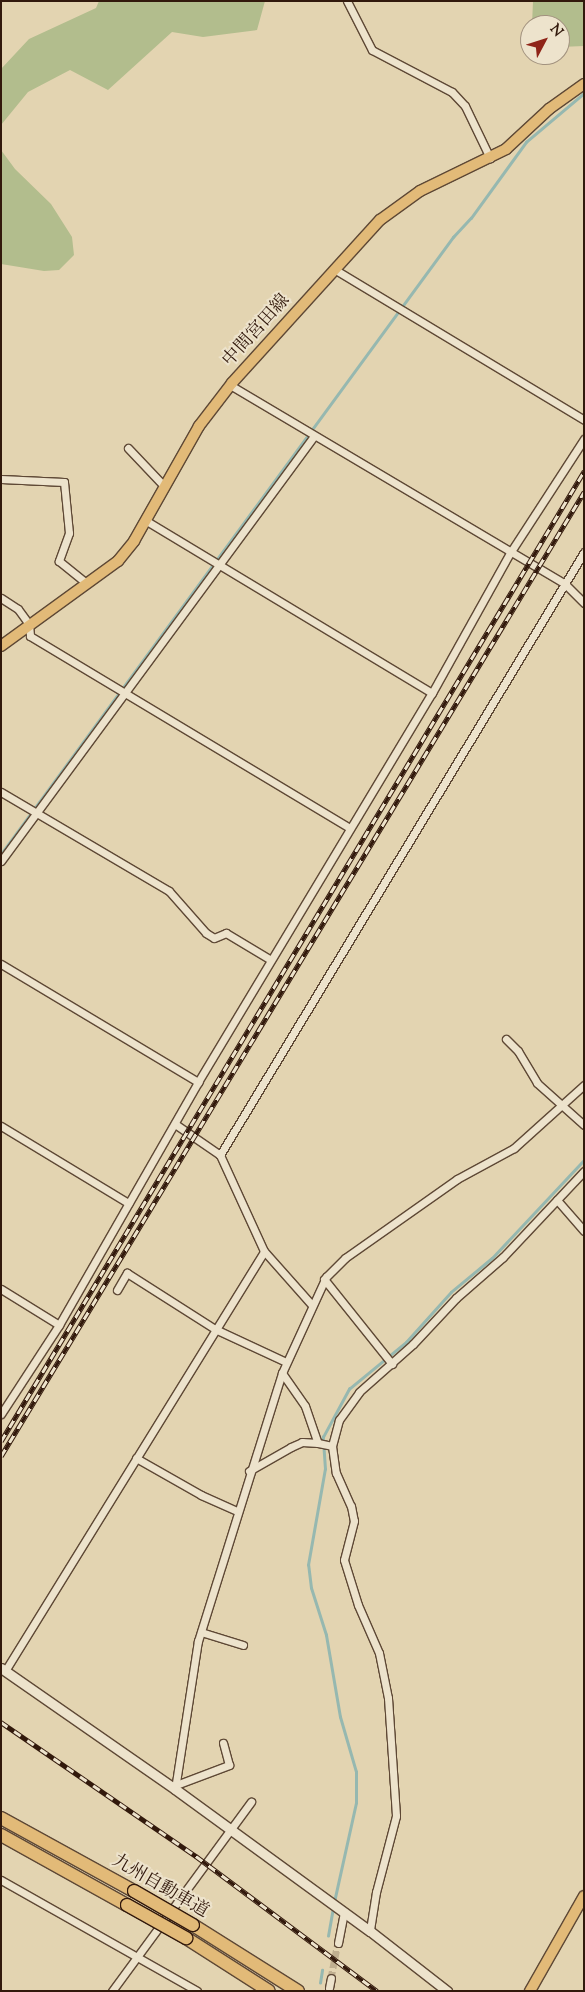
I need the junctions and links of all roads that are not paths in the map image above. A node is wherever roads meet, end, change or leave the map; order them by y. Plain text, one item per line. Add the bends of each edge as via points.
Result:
1 (347, 1) edge
2 (584, 84) edge
3 (490, 158) junction
4 (334, 269) junction
5 (230, 385) junction
6 (584, 420) edge
7 (314, 436) junction
8 (584, 439) edge
9 (128, 448) dead end
10 (1, 479) edge
11 (164, 486) junction
12 (145, 520) junction
13 (584, 552) edge
14 (510, 553) junction
15 (220, 565) junction
16 (86, 583) junction
17 (565, 584) junction
18 (1, 598) edge
19 (584, 603) edge
20 (29, 624) junction
21 (1, 646) edge
22 (127, 693) junction
23 (432, 693) junction
24 (1, 792) edge
25 (37, 814) junction
26 (350, 828) junction
27 (1, 861) edge
28 (271, 960) junction
29 (1, 964) edge
30 (506, 1039) dead end
31 (198, 1082) junction
32 (584, 1085) edge
33 (560, 1106) junction
34 (175, 1124) junction
35 (584, 1125) edge
36 (1, 1126) edge
37 (220, 1155) junction
38 (584, 1171) edge
39 (557, 1200) junction
40 (128, 1203) junction
41 (584, 1232) edge
42 (264, 1251) junction
43 (324, 1280) junction
44 (1, 1289) edge
45 (116, 1290) dead end
46 (311, 1304) junction
47 (60, 1325) junction
48 (216, 1329) junction
49 (286, 1362) junction
50 (392, 1364) junction
51 (282, 1372) junction
52 (1, 1414) edge
53 (318, 1443) junction
54 (332, 1446) junction
55 (136, 1458) junction
56 (249, 1471) junction
57 (237, 1511) junction
58 (201, 1632) junction
59 (243, 1645) dead end
60 (3, 1670) edge
61 (223, 1743) dead end
62 (176, 1787) junction
63 (251, 1802) dead end
64 (1, 1818) edge
65 (229, 1828) junction
66 (1, 1836) edge
67 (1, 1880) edge
68 (584, 1896) edge
69 (342, 1911) junction
70 (370, 1931) junction
71 (338, 1943) tunnel mouth
72 (137, 1955) junction
73 (331, 1978) tunnel mouth
74 (328, 1988) dead end
75 (112, 1991) edge
76 (197, 1991) edge
77 (269, 1991) edge
78 (298, 1991) edge
79 (447, 1991) edge
80 (530, 1991) edge

1 - 3 street via 372,50 452,92 465,106
2 - 3 main road, 中間宮田線 via 549,109 520,139
3 - 4 main road, 中間宮田線 via 440,180 401,203 380,220
4 - 5 main road, 中間宮田線
4 - 6 street
5 - 7 street
5 - 11 main road, 中間宮田線 via 199,426
7 - 14 street
7 - 15 street
8 - 14 street
9 - 11 street
10 - 16 street via 64,482 69,532 59,561
11 - 12 main road, 中間宮田線
12 - 15 street
12 - 16 main road, 中間宮田線 via 118,561
13 - 17 street
14 - 17 street
14 - 23 street
15 - 22 street
15 - 23 street
16 - 20 main road, 中間宮田線
17 - 19 street
17 - 37 street
18 - 20 street via 18,609
20 - 21 main road, 中間宮田線
20 - 22 street via 30,636
22 - 25 street
22 - 26 street
23 - 26 street
24 - 25 street
25 - 27 street
25 - 28 street via 169,891 214,938 226,933
26 - 28 street
28 - 31 street
29 - 31 street
30 - 33 street via 518,1050 537,1083
31 - 34 street
32 - 33 street
33 - 35 street
33 - 43 street via 514,1148 457,1179 345,1258
34 - 37 street
34 - 40 street
36 - 40 street
37 - 42 street
38 - 39 street
39 - 41 street
39 - 50 street
40 - 47 street
42 - 46 street
42 - 48 street
43 - 46 street
43 - 50 street
44 - 47 street
45 - 48 street via 127,1273
46 - 49 street
47 - 52 street
48 - 49 street
48 - 55 street
49 - 51 street
50 - 54 street via 346,1407
51 - 53 street via 305,1406
51 - 56 street
53 - 54 street
53 - 56 street via 302,1442
54 - 70 street via 336,1473 354,1521 344,1560 358,1605 379,1653 391,1715 396,1816 376,1892
55 - 57 street via 201,1496
55 - 60 street
56 - 57 street
57 - 58 street
58 - 59 street
58 - 62 street
60 - 62 street
61 - 62 street via 229,1765
62 - 65 street
63 - 65 street
64 - 78 highway, 九州自動車道, bridge via 194,1925
65 - 69 street
65 - 72 street
66 - 77 highway, 九州自動車道, bridge via 186,1938
67 - 72 street
68 - 80 main road
69 - 70 street
69 - 71 street
70 - 79 street
72 - 75 street
72 - 76 street
73 - 74 street

